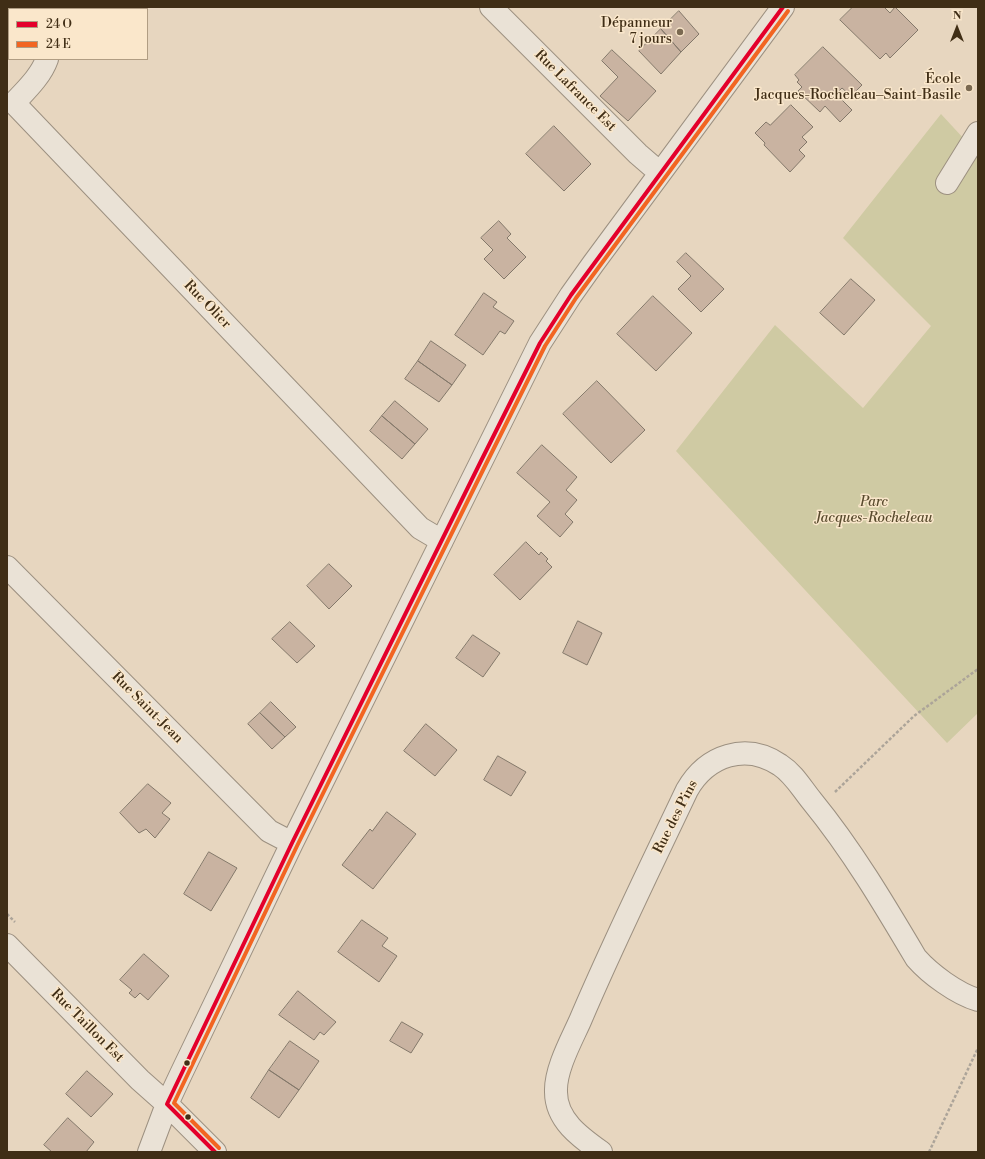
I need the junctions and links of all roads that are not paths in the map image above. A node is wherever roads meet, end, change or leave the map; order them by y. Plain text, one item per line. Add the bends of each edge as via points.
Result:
1 (491, 7) edge
2 (783, 7) edge
3 (46, 60) edge
4 (11, 107) edge
5 (978, 133) edge
6 (660, 173) junction
7 (947, 184) dead end
8 (442, 541) junction
9 (7, 567) edge
10 (292, 843) junction
11 (7, 945) edge
12 (978, 1000) edge
13 (168, 1104) junction
14 (149, 1152) edge
15 (215, 1152) edge
16 (601, 1152) edge

1 - 6 street, Rue Lafrance Est
2 - 6 street
3 - 4 street, Rue Olier via 36,79
4 - 8 street, Rue Olier via 420,528
5 - 7 street
6 - 8 street via 571,295 540,343
8 - 10 street
9 - 10 street, Rue Saint-Jean via 269,831
10 - 13 street
11 - 13 street, Rue Taillon Est via 140,1080
12 - 16 street, Rue des Pins via 933,974 916,958 874,887 838,835 787,770 772,760 746,753 719,759 704,768 687,790 588,1001 557,1075 556,1093 563,1118
13 - 14 street
13 - 15 street, Rue Taillon Est

